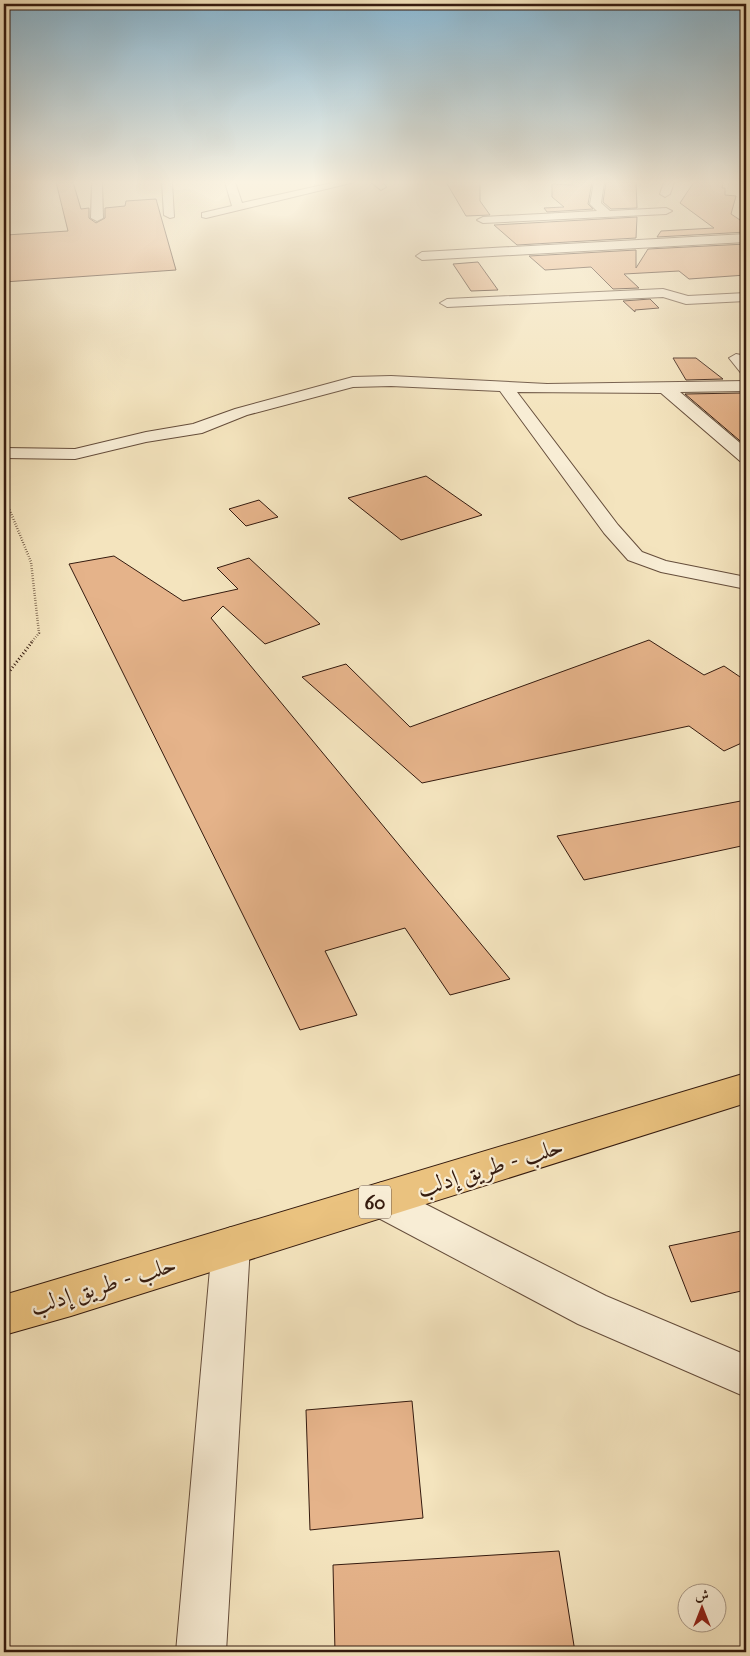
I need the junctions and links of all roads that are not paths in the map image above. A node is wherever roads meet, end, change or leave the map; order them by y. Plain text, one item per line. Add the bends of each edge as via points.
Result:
1 (746, 296) edge
2 (447, 303) dead end
3 (736, 358) dead end
4 (746, 370) edge
5 (746, 386) edge
6 (505, 387) junction
7 (665, 388) junction
8 (4, 453) edge
9 (746, 457) edge
10 (746, 583) edge
11 (746, 1088) edge
12 (382, 1200) junction
13 (231, 1246) junction
14 (4, 1315) edge
15 (746, 1376) edge
16 (201, 1652) edge

1 - 2 street via 686,300 663,293
3 - 4 street
5 - 7 street
6 - 7 street via 565,390
6 - 8 street via 352,382 241,412 196,429 75,454
6 - 10 street via 635,556 661,566
7 - 9 street
11 - 12 highway, حلب - طريق إدلب / 60
12 - 13 highway, حلب - طريق إدلب / 60
12 - 15 street via 592,1310
13 - 14 highway, حلب - طريق إدلب / 60
13 - 16 street

